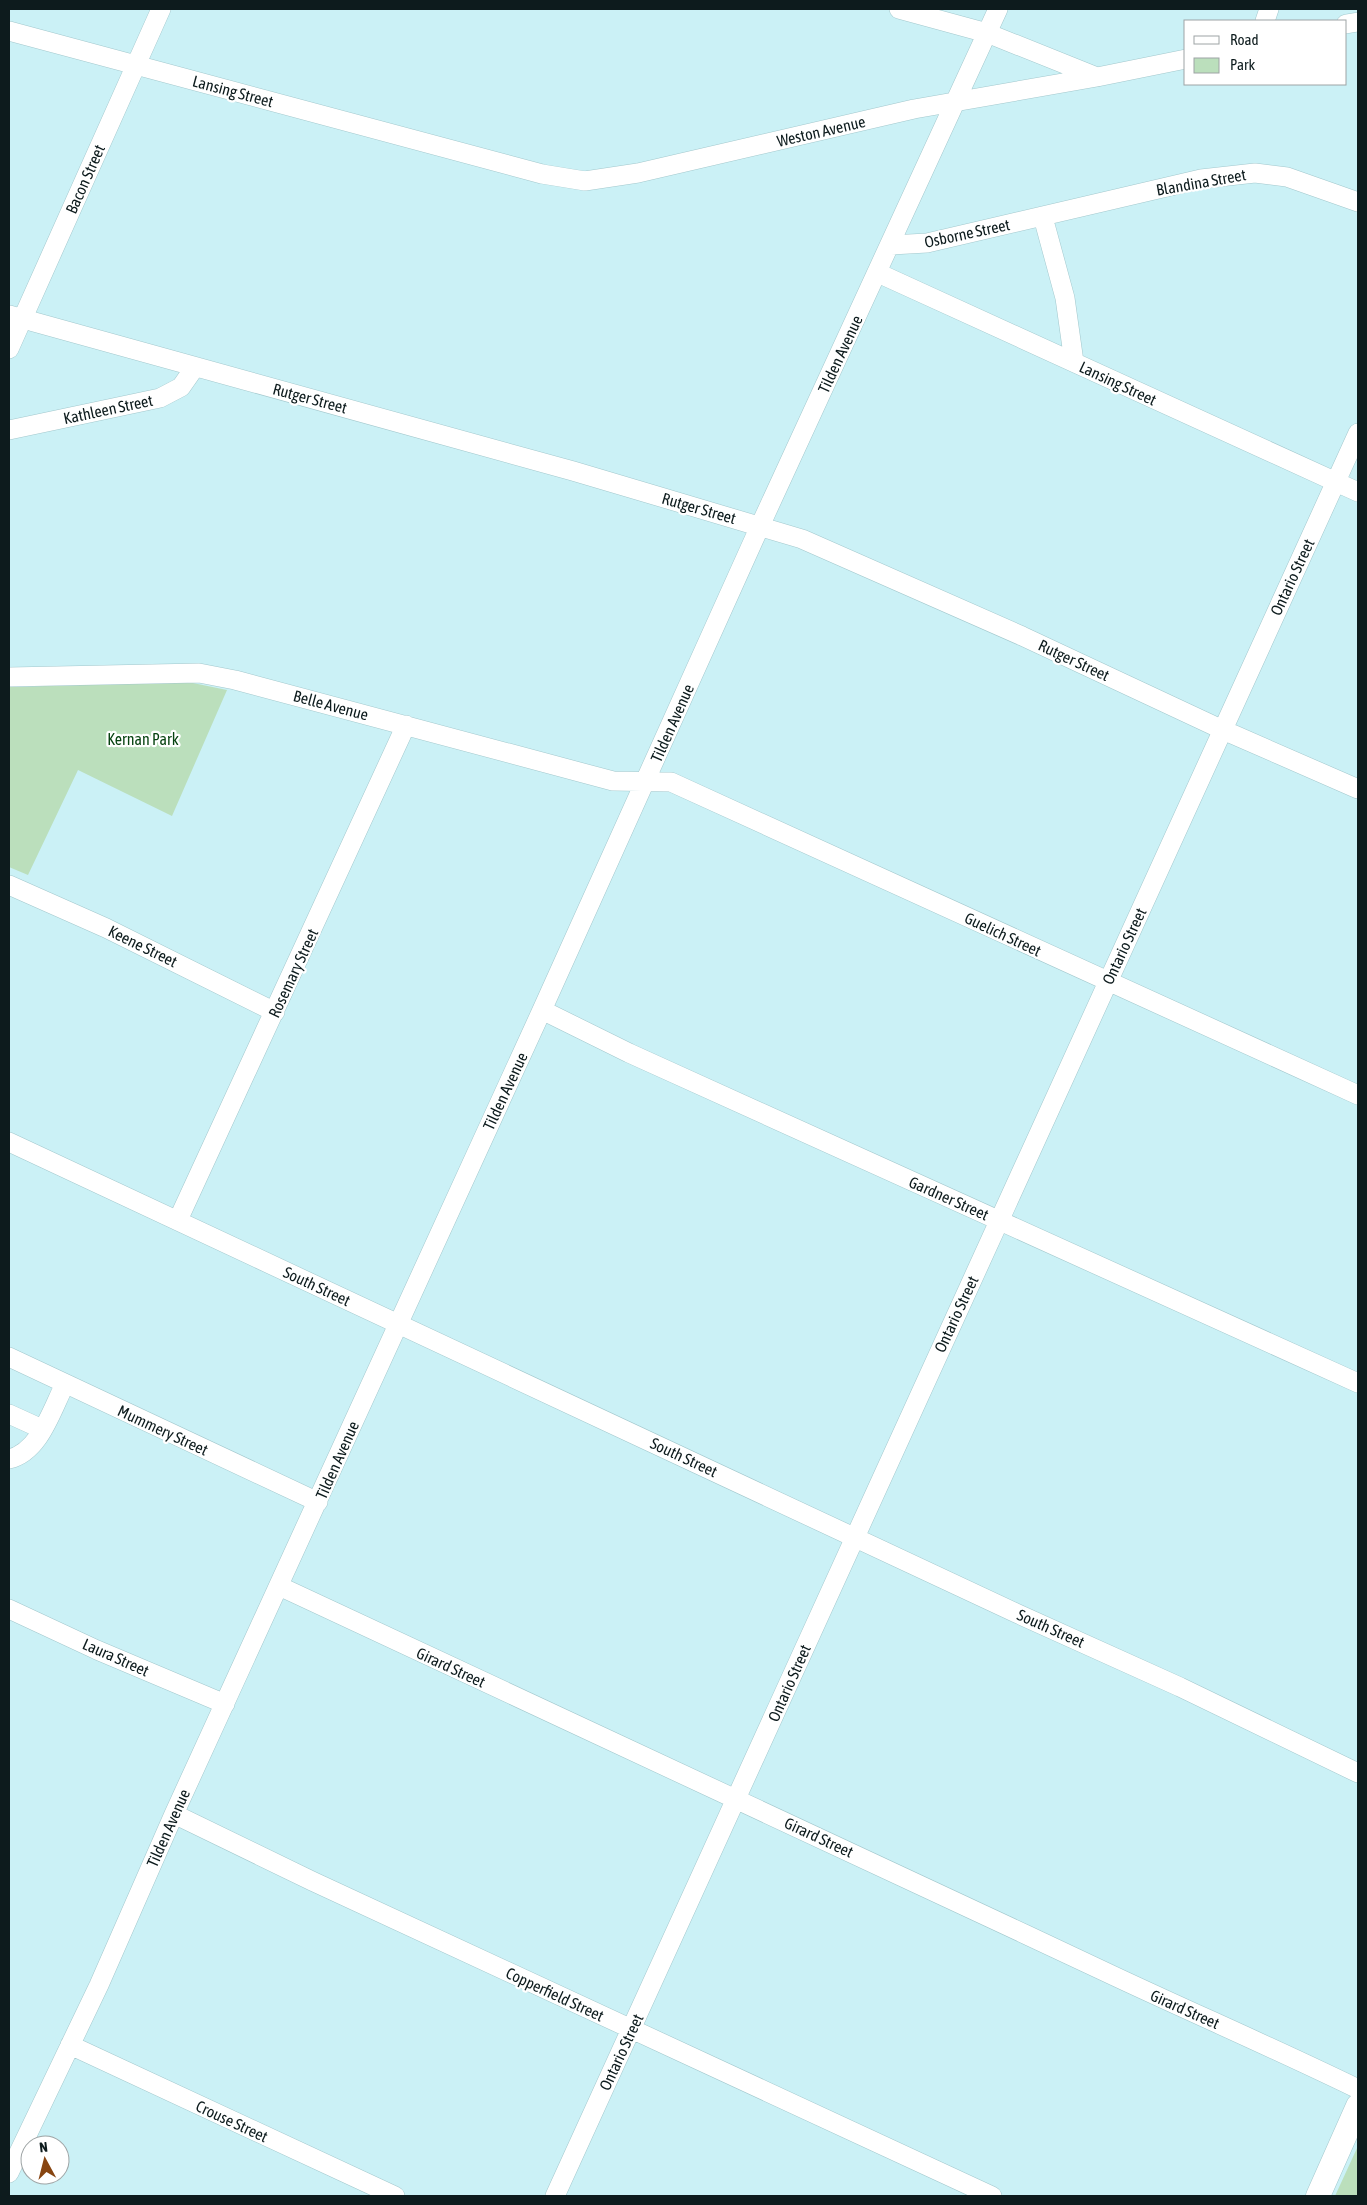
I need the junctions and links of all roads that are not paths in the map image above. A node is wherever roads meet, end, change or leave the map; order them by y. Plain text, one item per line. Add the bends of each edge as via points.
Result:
1 (161, 9) edge
2 (899, 9) edge
3 (998, 9) edge
4 (9, 31) edge
5 (987, 33) junction
6 (1184, 59) edge
7 (136, 65) junction
8 (1096, 77) junction
9 (955, 102) junction
10 (458, 152) joint
11 (1358, 202) edge
12 (1043, 217) junction
13 (890, 245) junction
14 (878, 273) junction
15 (16, 317) edge
16 (9, 349) edge
17 (1074, 362) junction
18 (195, 367) junction
19 (9, 430) edge
20 (1358, 433) edge
21 (1336, 482) junction
22 (1358, 492) edge
23 (760, 526) junction
24 (9, 677) edge
25 (406, 725) junction
26 (1223, 730) junction
27 (646, 781) junction
28 (1358, 789) edge
29 (9, 885) edge
30 (1108, 982) junction
31 (542, 1010) junction
32 (275, 1012) junction
33 (1358, 1095) edge
34 (9, 1142) edge
35 (178, 1220) junction
36 (999, 1221) junction
37 (398, 1325) junction
38 (9, 1357) edge
39 (1358, 1383) edge
40 (65, 1384) junction
41 (9, 1414) edge
42 (42, 1429) junction
43 (9, 1459) edge
44 (318, 1502) junction
45 (855, 1536) junction
46 (279, 1586) junction
47 (9, 1609) edge
48 (225, 1704) junction
49 (1358, 1773) edge
50 (737, 1798) junction
51 (174, 1814) junction
52 (631, 2029) junction
53 (70, 2045) junction
54 (1358, 2089) edge
55 (1358, 2106) edge
56 (9, 2173) edge
57 (395, 2196) edge
58 (555, 2196) edge
59 (992, 2196) edge
60 (1318, 2196) edge

1 - 7 street, Bacon Street
2 - 5 street
3 - 5 street, Tilden Avenue
4 - 7 street, Lansing Street
5 - 8 street
5 - 9 street, Tilden Avenue
6 - 8 street, Weston Avenue
7 - 10 street, Lansing Street
7 - 15 street, Bacon Street
8 - 9 street, Weston Avenue
9 - 10 street, Weston Avenue via 638,173 585,181 542,174
9 - 13 street, Tilden Avenue
11 - 12 street, Blandina Street via 1287,177 1255,173 1201,179
12 - 13 street, Osborne Street via 928,243
12 - 17 street via 1065,298
13 - 14 street, Tilden Avenue
14 - 17 street, Lansing Street
14 - 23 street, Tilden Avenue
15 - 16 street, Bacon Street
15 - 18 street, Rutger Street
17 - 21 street, Lansing Street
18 - 19 street, Kathleen Street via 182,387 160,398
18 - 23 street, Rutger Street via 573,470
20 - 21 street, Ontario Street
21 - 22 street, Lansing Street
21 - 26 street, Ontario Street
23 - 26 street, Rutger Street via 802,539 855,562
23 - 27 street, Tilden Avenue
24 - 25 street, Belle Avenue via 199,673
25 - 27 street, Belle Avenue via 613,781
25 - 32 street, Rosemary Street
26 - 28 street, Rutger Street
26 - 30 street, Ontario Street
27 - 30 street, Guelich Street via 671,782
27 - 31 street, Tilden Avenue
29 - 32 street, Keene Street via 106,928
30 - 33 street, Guelich Street
30 - 36 street, Ontario Street
31 - 36 street, Gardner Street via 629,1053
31 - 37 street, Tilden Avenue
32 - 35 street, Rosemary Street
34 - 35 street, South Street
35 - 37 street, South Street
36 - 39 street, Gardner Street
36 - 45 street, Ontario Street
37 - 44 street, Tilden Avenue
37 - 45 street, South Street
38 - 40 street, Mummery Street
40 - 42 street
40 - 44 street, Mummery Street
41 - 42 street
42 - 43 street via 34,1443
44 - 46 street, Tilden Avenue
45 - 49 street, South Street
45 - 50 street, Ontario Street
46 - 48 street, Tilden Avenue
46 - 50 street, Girard Street
47 - 48 street, Laura Street
48 - 51 street, Tilden Avenue
50 - 52 street, Ontario Street
50 - 54 street, Girard Street
51 - 52 street, Copperfield Street
51 - 53 street, Tilden Avenue
52 - 58 street, Ontario Street
52 - 59 street, Copperfield Street
53 - 56 street, Tilden Avenue
53 - 57 street, Crouse Street
55 - 60 main road

